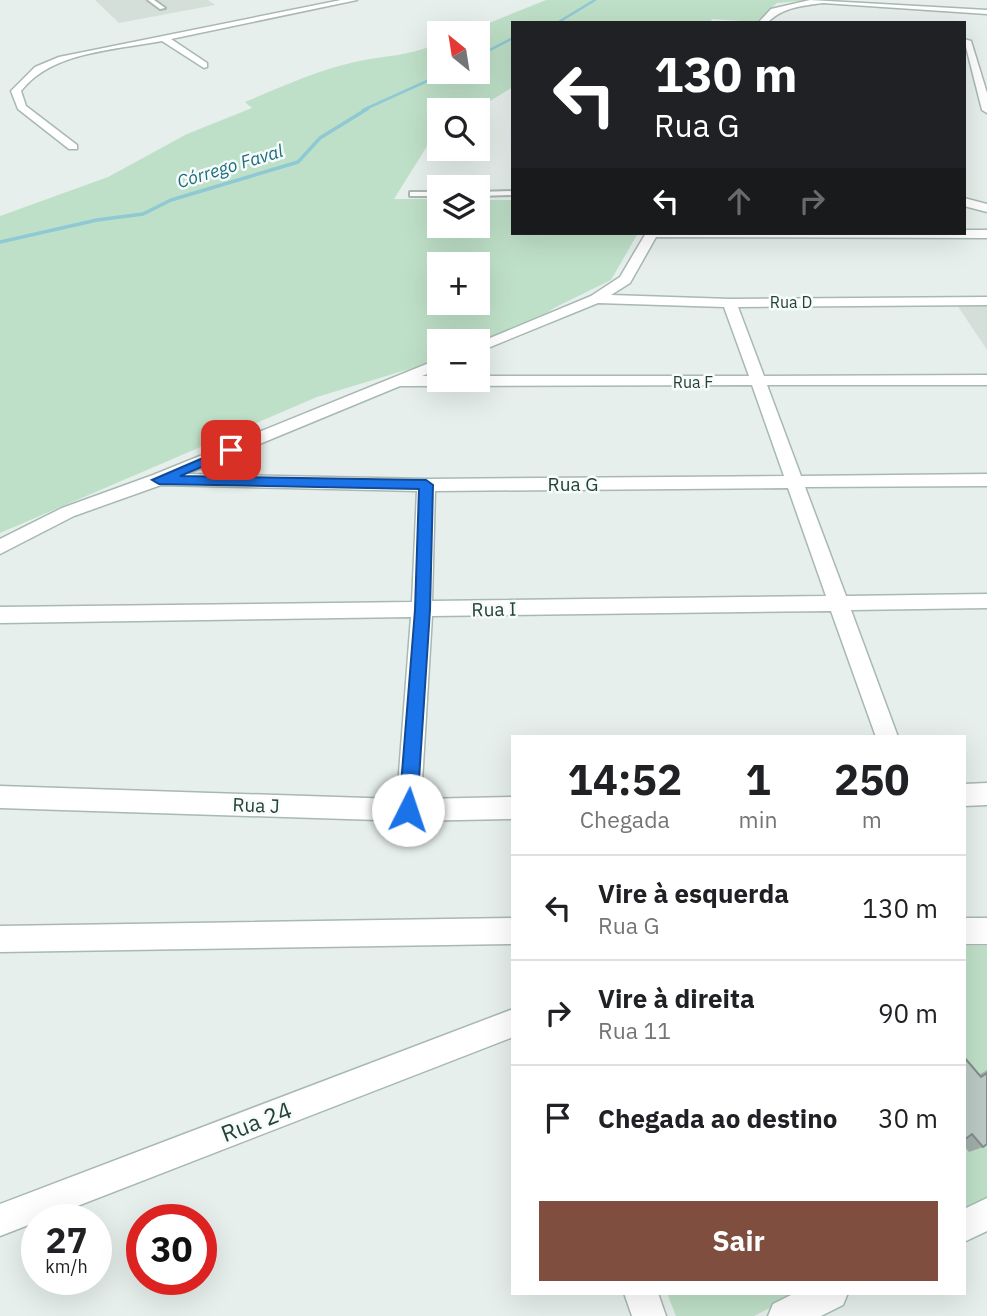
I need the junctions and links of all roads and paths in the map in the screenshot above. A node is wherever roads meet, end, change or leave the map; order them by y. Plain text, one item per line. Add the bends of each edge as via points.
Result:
1 (151, 0) edge
2 (353, 0) edge
3 (162, 8) dead end
4 (987, 12) edge
5 (257, 19) junction
6 (764, 21) edge
7 (268, 26) dead end
8 (165, 38) junction
9 (969, 41) edge
10 (204, 65) dead end
11 (987, 110) edge
12 (73, 147) dead end
13 (511, 193) edge
14 (413, 194) dead end
15 (427, 194) edge
16 (490, 194) edge
17 (966, 203) edge
18 (987, 208) edge
19 (966, 234) edge
20 (987, 234) edge
21 (651, 235) edge
22 (596, 299) junction
23 (987, 301) edge
24 (730, 303) junction
25 (490, 343) edge
26 (427, 369) edge
27 (987, 380) edge
28 (398, 381) junction
29 (759, 382) junction
30 (159, 480) junction
31 (987, 480) edge
32 (795, 482) junction
33 (426, 485) junction
34 (0, 547) edge
35 (987, 601) edge
36 (841, 604) junction
37 (422, 610) junction
38 (0, 615) edge
39 (886, 735) edge
40 (987, 794) edge
41 (966, 795) edge
42 (0, 797) edge
43 (511, 808) edge
44 (408, 810) junction
45 (987, 931) edge
46 (966, 932) edge
47 (511, 935) edge
48 (0, 939) edge
49 (511, 1024) edge
50 (987, 1214) edge
51 (0, 1220) edge
52 (966, 1225) edge
53 (641, 1295) edge
54 (827, 1295) edge
55 (649, 1316) edge
56 (785, 1316) edge

1 - 3 lane
2 - 5 street
4 - 6 street via 823,1 774,11
5 - 7 street
5 - 8 street
8 - 10 street
8 - 12 street via 49,63 29,73 16,91 22,107
9 - 11 street
13 - 16 lane
14 - 15 lane
17 - 18 street
19 - 20 street
21 - 22 street via 625,280
22 - 24 street, Rua D
22 - 25 street
23 - 24 street, Rua D
24 - 29 street
26 - 28 street
27 - 29 street, Rua F
28 - 29 street, Rua F
28 - 30 street
29 - 32 street
30 - 33 street, Rua G
30 - 34 street via 68,512
31 - 32 street, Rua G
32 - 33 street, Rua G
32 - 36 street
33 - 37 street
35 - 36 street, Rua I
36 - 37 street, Rua I
36 - 39 street
37 - 38 street, Rua I
37 - 44 street
40 - 41 street
42 - 44 street, Rua J
43 - 44 street, Rua J
45 - 46 street
47 - 48 street
49 - 51 street, Rua 24
50 - 52 street
53 - 55 street
54 - 56 street

